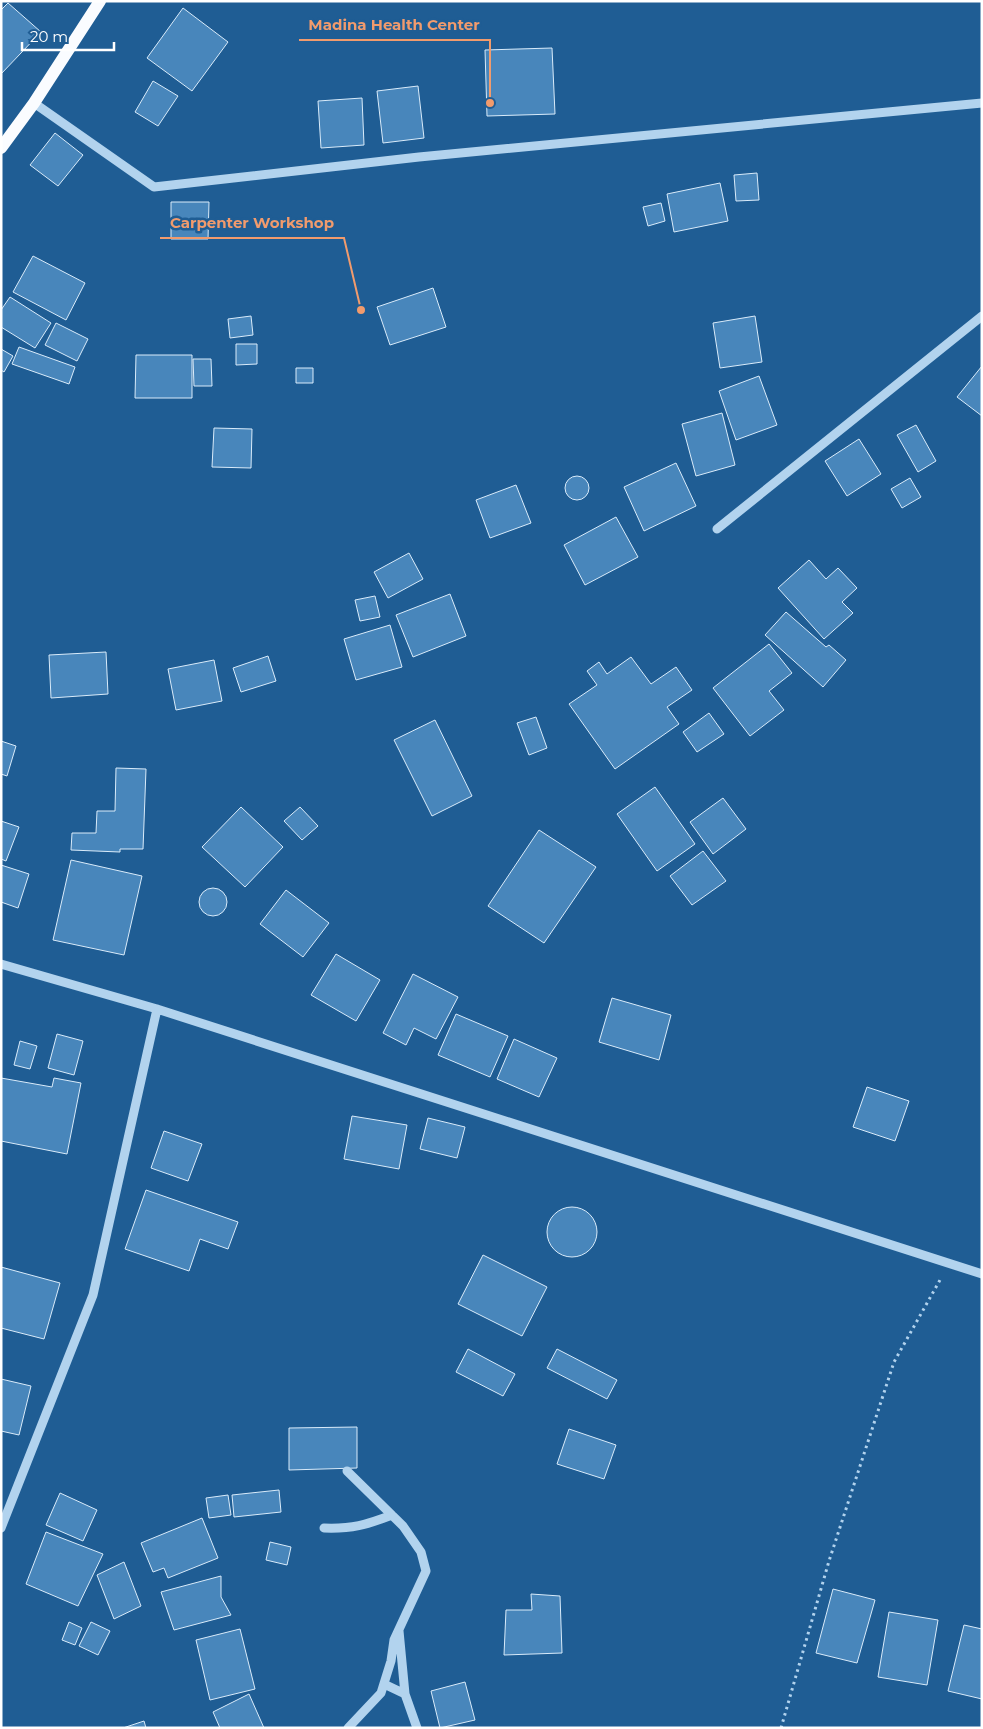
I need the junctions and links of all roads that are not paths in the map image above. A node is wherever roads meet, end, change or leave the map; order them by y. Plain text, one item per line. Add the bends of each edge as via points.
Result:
1 (100, 1) edge
2 (982, 102) edge
3 (34, 103) junction
4 (1, 148) edge
5 (982, 316) edge
6 (717, 529) dead end
7 (1, 964) edge
8 (157, 1009) junction
9 (982, 1274) edge
10 (347, 1471) dead end
11 (392, 1515) junction
12 (1, 1528) edge
13 (324, 1528) dead end
14 (398, 1630) junction
15 (384, 1684) junction
16 (405, 1694) junction
17 (348, 1728) edge
18 (417, 1728) edge

1 - 3 main road
2 - 3 street via 419,157 154,187
3 - 4 main road
5 - 6 street
7 - 8 street
8 - 9 street
8 - 12 street via 93,1295
10 - 11 street
11 - 13 street via 347,1529
11 - 14 street via 421,1552 426,1571
14 - 15 street
14 - 16 street
15 - 16 street
15 - 17 street via 381,1693
16 - 18 street

